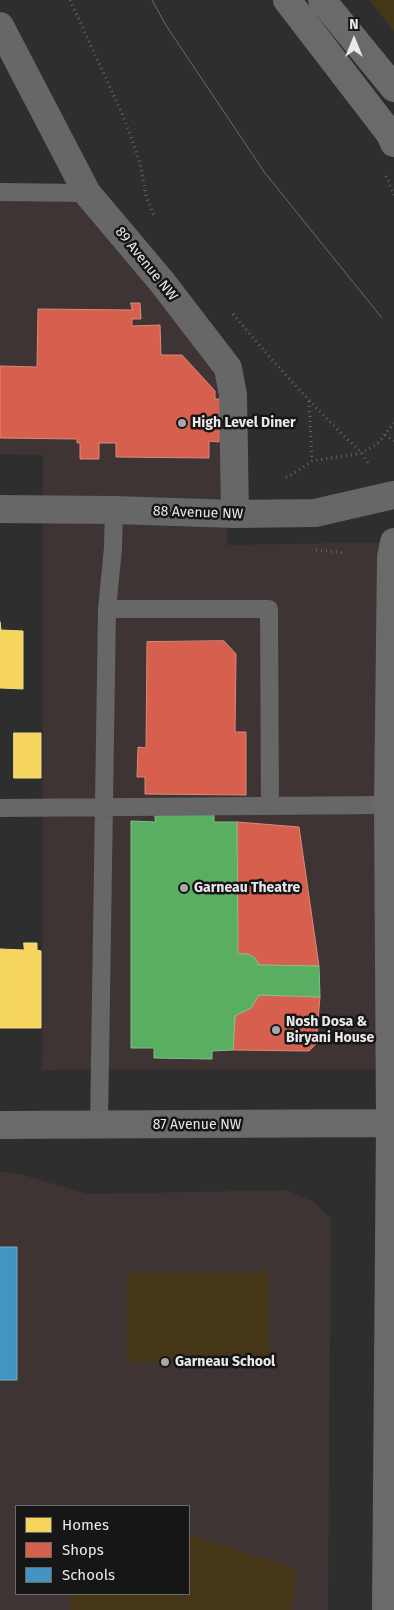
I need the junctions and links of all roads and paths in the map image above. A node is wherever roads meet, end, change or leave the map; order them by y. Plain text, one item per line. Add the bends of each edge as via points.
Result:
1 (70, 0) edge
2 (287, 0) edge
3 (322, 0) edge
4 (0, 26) edge
5 (394, 88) edge
6 (394, 142) edge
7 (0, 192) edge
8 (87, 192) junction
9 (157, 223) dead end
10 (227, 307) dead end
11 (309, 400) junction
12 (394, 423) edge
13 (385, 436) junction
14 (394, 441) edge
15 (362, 453) junction
16 (312, 461) junction
17 (368, 463) dead end
18 (285, 477) dead end
19 (394, 495) edge
20 (0, 509) edge
21 (114, 510) junction
22 (234, 514) junction
23 (394, 542) edge
24 (107, 609) junction
25 (388, 805) junction
26 (270, 806) junction
27 (104, 807) junction
28 (0, 808) edge
29 (392, 1124) edge
30 (0, 1125) edge
31 (99, 1125) junction
32 (386, 1610) edge

1 - 9 path via 124,118
2 - 6 main road
3 - 5 main road
4 - 8 street, 89 Avenue NW
7 - 8 lane
8 - 22 street, 89 Avenue NW via 228,368 233,395
10 - 11 path
11 - 15 path
11 - 16 path
12 - 13 path
13 - 14 path
13 - 15 path
15 - 16 path
15 - 17 path
16 - 18 path
19 - 22 street, 88 Avenue NW via 315,513
20 - 21 street, 88 Avenue NW
21 - 22 street, 88 Avenue NW
21 - 24 lane
23 - 25 main road via 391,557
24 - 26 lane via 269,609
24 - 27 lane
25 - 26 lane
25 - 29 main road
26 - 27 lane
27 - 28 lane
27 - 31 lane
29 - 31 main road, 87 Avenue NW
29 - 32 main road
30 - 31 main road, 87 Avenue NW

